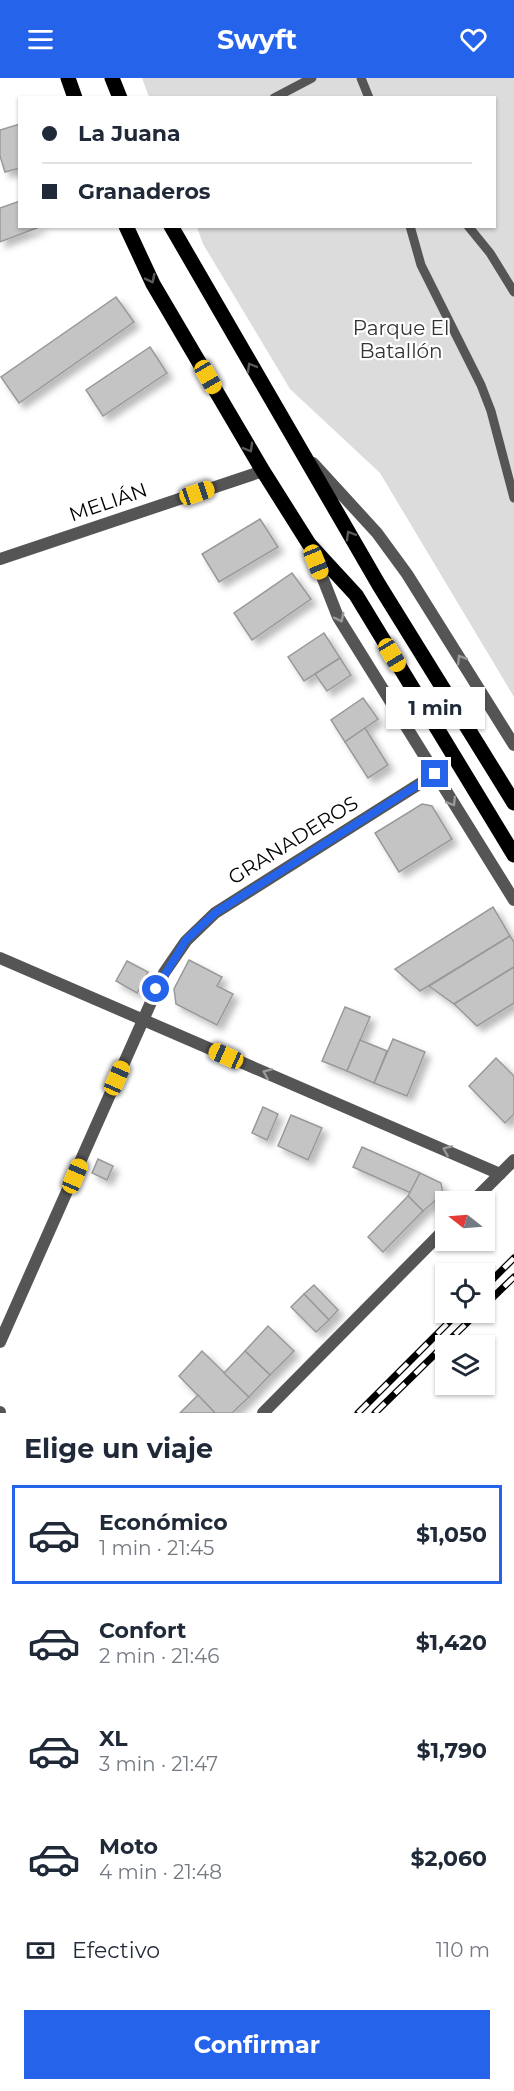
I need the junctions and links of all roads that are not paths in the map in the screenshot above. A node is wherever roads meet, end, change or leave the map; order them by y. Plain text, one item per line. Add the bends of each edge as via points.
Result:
1 (68, 78) edge
2 (112, 78) edge
3 (312, 78) edge
4 (361, 78) edge
5 (74, 96) edge
6 (119, 96) edge
7 (278, 96) edge
8 (368, 96) edge
9 (127, 228) edge
10 (172, 228) edge
11 (411, 228) edge
12 (470, 228) edge
13 (514, 292) edge
14 (296, 443) junction
15 (262, 471) junction
16 (514, 498) edge
17 (309, 544) junction
18 (0, 559) edge
19 (514, 745) edge
20 (435, 774) junction
21 (514, 803) edge
22 (514, 855) edge
23 (514, 900) edge
24 (0, 958) edge
25 (142, 1020) junction
26 (514, 1160) edge
27 (500, 1174) junction
28 (483, 1191) edge
29 (435, 1239) edge
30 (0, 1342) edge
31 (263, 1413) edge

1 - 5 main road
2 - 6 main road
3 - 7 lane
4 - 8 lane
9 -> 15 main road via 153,284
14 -> 10 main road
11 - 16 lane via 421,265 488,402
12 - 13 lane
19 -> 14 street via 407,574 377,533
21 -> 14 main road
15 - 17 main road
15 - 18 street, MELIÁN
17 -> 20 street via 338,617
17 - 22 main road via 356,595
20 -> 23 street
20 - 25 street, GRANADEROS via 215,913 186,940 164,973
24 - 25 street
27 -> 25 street
25 - 30 street, GRANADEROS
26 - 27 street
27 - 28 street
29 - 31 street

